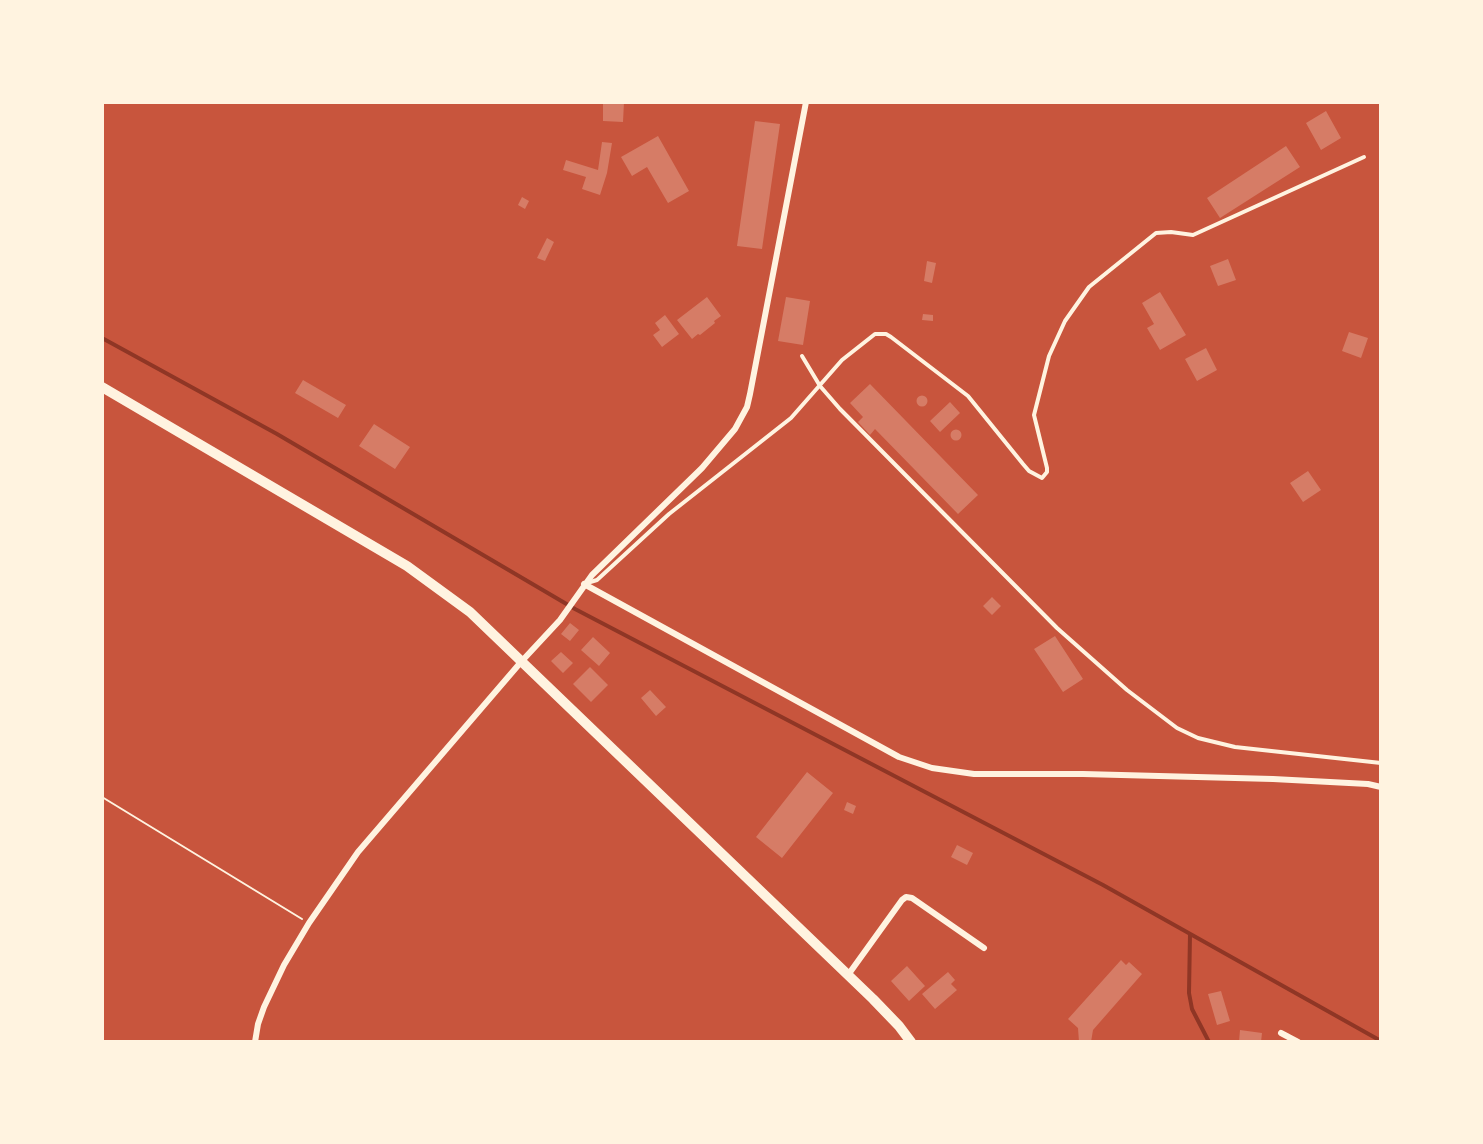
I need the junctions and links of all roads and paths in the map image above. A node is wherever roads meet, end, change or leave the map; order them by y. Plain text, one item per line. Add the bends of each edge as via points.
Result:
1 (806, 102) edge
2 (1364, 158) dead end
3 (802, 356) dead end
4 (820, 386) junction
5 (102, 387) edge
6 (584, 584) junction
7 (521, 662) junction
8 (1381, 763) edge
9 (1381, 787) edge
10 (102, 797) edge
11 (309, 923) junction
12 (984, 948) dead end
13 (848, 975) junction
14 (1281, 1033) dead end
15 (255, 1042) edge
16 (911, 1042) edge
17 (1298, 1042) edge

1 - 6 street via 747,407 713,456
2 - 4 lane via 1193,235 1156,233 1089,287 1065,321 1049,356 1034,415 1047,468 1042,478 1029,471 968,396 886,334 868,338
3 - 4 lane
4 - 6 lane via 791,418 669,514 597,580
4 - 8 lane via 1057,628 1177,728 1235,747
5 - 7 main road via 407,566 470,612
6 - 7 street via 560,620
6 - 9 street via 899,758 932,768 974,774 1273,779
7 - 11 street via 377,829
7 - 13 main road
10 - 11 path
11 - 15 street via 273,986
12 - 13 street via 906,897
13 - 16 main road
14 - 17 street

